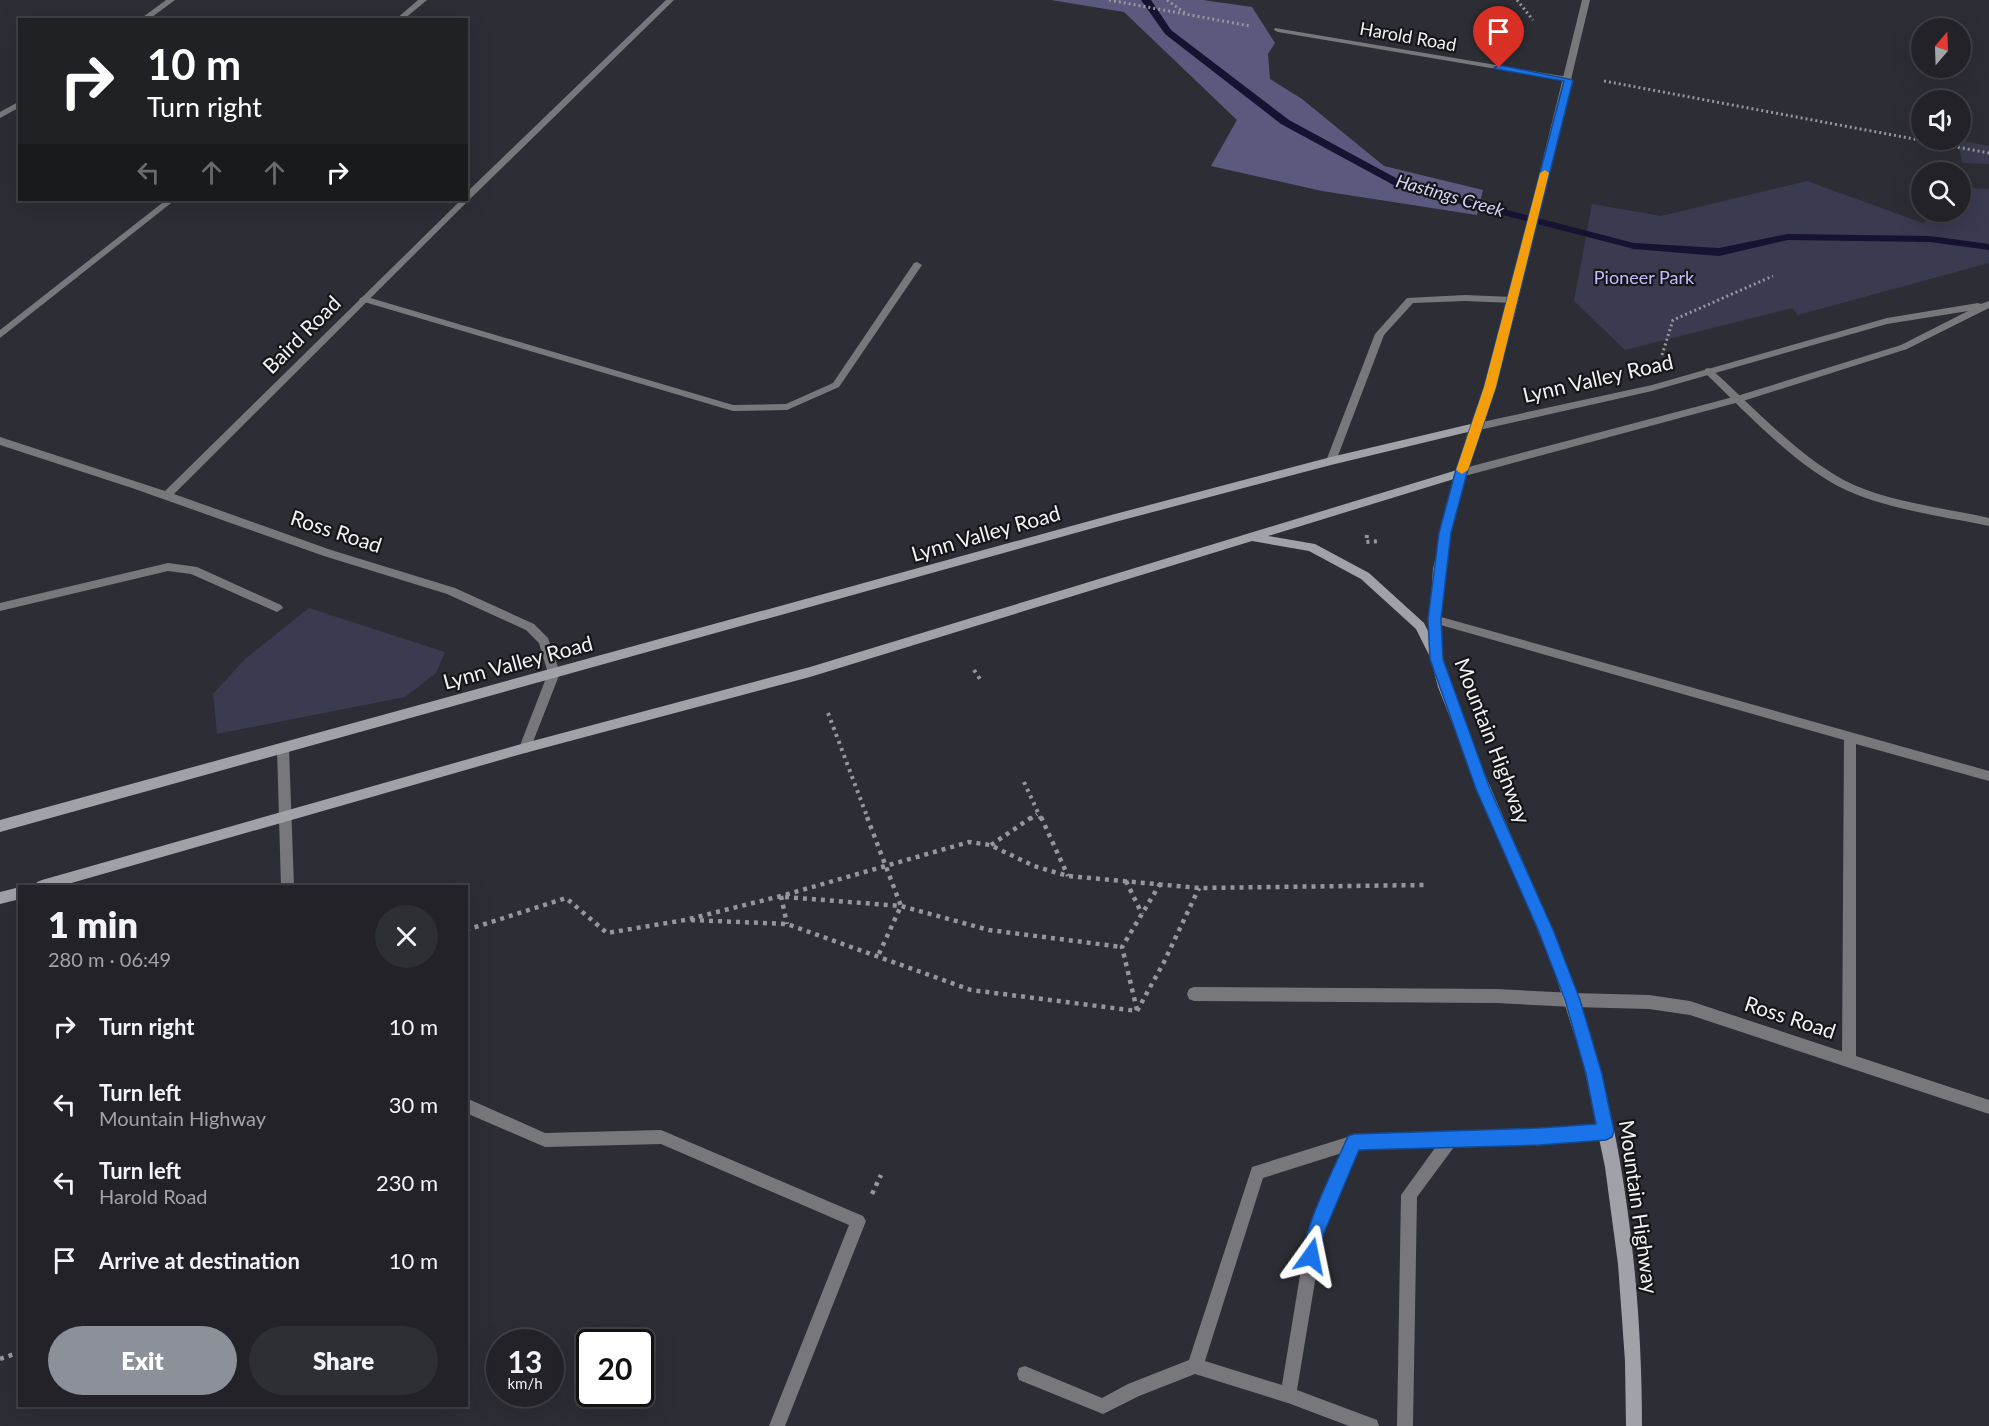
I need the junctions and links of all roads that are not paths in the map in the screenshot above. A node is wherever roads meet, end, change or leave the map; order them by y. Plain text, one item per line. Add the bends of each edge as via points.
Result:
1 (171, 0) edge
2 (423, 0) edge
3 (670, 0) edge
4 (1586, 0) edge
5 (145, 18) edge
6 (400, 18) edge
7 (1278, 30) road end
8 (1569, 80) junction
9 (18, 104) edge
10 (0, 116) edge
11 (468, 197) edge
12 (170, 201) edge
13 (464, 201) edge
14 (917, 265) dead end
15 (364, 299) junction
16 (1513, 300) junction
17 (1989, 304) edge
18 (0, 334) edge
19 (1708, 371) junction
20 (1739, 399) junction
21 (1475, 427) junction
22 (0, 441) edge
23 (1331, 461) junction
24 (1461, 473) junction
25 (166, 496) junction
26 (1989, 522) edge
27 (1250, 538) junction
28 (0, 607) edge
29 (277, 608) dead end
30 (1434, 619) junction
31 (1436, 659) junction
32 (554, 673) junction
33 (1850, 737) junction
34 (283, 748) junction
35 (525, 748) junction
36 (1989, 776) edge
37 (285, 817) junction
38 (0, 826) edge
39 (46, 885) edge
40 (288, 885) edge
41 (18, 894) edge
42 (0, 898) edge
43 (1194, 994) dead end
44 (1573, 1000) junction
45 (1849, 1060) junction
46 (468, 1106) edge
47 (1989, 1107) edge
48 (1606, 1131) junction
49 (1450, 1140) junction
50 (1354, 1142) junction
51 (1195, 1366) junction
52 (1025, 1374) dead end
53 (1288, 1395) junction
54 (777, 1426) edge
55 (1371, 1426) edge
56 (1405, 1426) edge
57 (1634, 1426) edge

1 - 5 street
2 - 6 street
3 - 11 street, Baird Road
4 - 8 street, Mountain Highway
7 - 8 street, Harold Road
8 - 16 street, Mountain Highway
9 - 10 street
12 - 18 street
13 - 15 street, Baird Road
14 - 15 street via 836,385 787,407 733,408
15 - 25 street, Baird Road
16 - 21 street, Mountain Highway
16 - 23 street via 1410,300 1380,334
17 - 19 street, Lynn Valley Road via 1887,321
17 - 20 street, Lynn Valley Road via 1904,347
19 - 20 street
19 - 21 street, Lynn Valley Road via 1652,388
20 - 24 street, Lynn Valley Road
20 - 26 street via 1804,460 1856,489
21 - 23 main road, Lynn Valley Road
21 - 24 main road, Mountain Highway
22 - 25 street, Ross Road
23 - 32 main road, Lynn Valley Road
24 - 27 main road, Lynn Valley Road
24 - 30 main road, Mountain Highway via 1445,533
25 - 32 street, Ross Road via 451,591 501,613 530,627 544,641
27 - 31 main road via 1311,547 1365,576 1420,626
27 - 35 main road, Lynn Valley Road via 810,672
28 - 29 street via 168,567 193,570
30 - 31 main road, Mountain Highway
30 - 33 street
31 - 44 main road, Mountain Highway via 1483,789
32 - 34 main road, Lynn Valley Road
32 - 35 street
33 - 36 street
33 - 45 street
34 - 37 street
34 - 38 main road, Lynn Valley Road
35 - 37 main road, Lynn Valley Road
37 - 39 main road, Lynn Valley Road
37 - 40 street
41 - 42 main road
43 - 44 street, Ross Road
44 - 45 street, Ross Road via 1649,1002 1690,1008
44 - 48 main road, Mountain Highway
45 - 47 street, Ross Road
46 - 54 street via 545,1140 661,1137 858,1221
48 - 49 street
48 - 57 main road, Mountain Highway via 1625,1244 1635,1371
49 - 50 street
49 - 56 street via 1409,1195
50 - 51 street via 1257,1172
50 - 53 street via 1315,1233
51 - 52 street via 1103,1406
51 - 53 street
53 - 55 street

